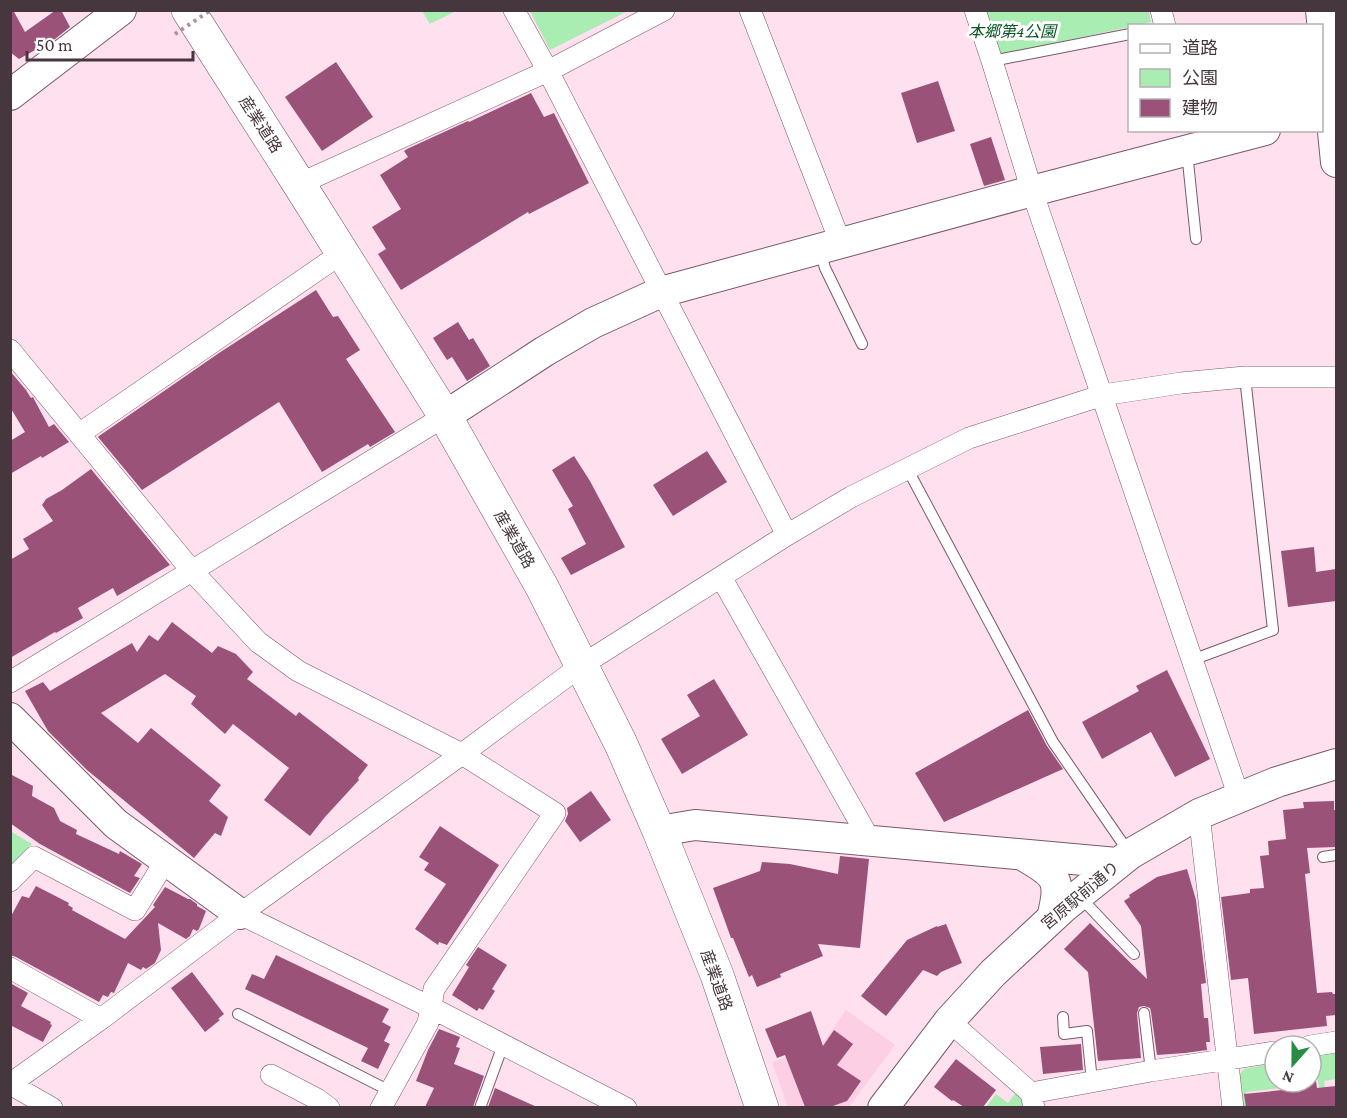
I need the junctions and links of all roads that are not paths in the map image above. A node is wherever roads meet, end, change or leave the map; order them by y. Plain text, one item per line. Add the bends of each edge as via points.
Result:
1 (121, 10) edge
2 (514, 10) edge
3 (664, 10) edge
4 (750, 10) edge
5 (975, 10) edge
6 (182, 22) edge
7 (1323, 33) edge
8 (1128, 34) edge
9 (992, 61) junction
10 (548, 70) junction
11 (10, 95) edge
12 (1330, 114) edge
13 (1253, 132) edge
14 (1188, 143) edge
15 (1336, 162) edge
16 (299, 184) junction
17 (1032, 191) junction
18 (1196, 239) dead end
19 (831, 247) junction
20 (342, 252) junction
21 (661, 292) junction
22 (862, 344) dead end
23 (10, 350) edge
24 (1245, 377) junction
25 (1336, 377) edge
26 (1103, 395) junction
27 (445, 416) junction
28 (79, 434) junction
29 (907, 468) junction
30 (787, 535) junction
31 (192, 571) junction
32 (721, 577) junction
33 (1192, 660) junction
34 (582, 665) junction
35 (10, 682) edge
36 (10, 718) edge
37 (462, 754) junction
38 (1336, 764) edge
39 (1239, 797) junction
40 (1199, 814) junction
41 (658, 831) junction
42 (872, 842) junction
43 (1336, 855) edge
44 (1024, 856) junction
45 (1323, 857) dead end
46 (1124, 859) junction
47 (166, 860) junction
48 (10, 881) edge
49 (1079, 895) junction
50 (240, 914) junction
51 (1052, 918) junction
52 (1134, 954) dead end
53 (10, 969) edge
54 (430, 1007) junction
55 (1144, 1013) dead end
56 (238, 1014) dead end
57 (1063, 1017) dead end
58 (101, 1019) junction
59 (949, 1021) junction
60 (503, 1045) junction
61 (1263, 1054) edge
62 (1227, 1060) junction
63 (1151, 1071) junction
64 (271, 1075) dead end
65 (1092, 1082) junction
66 (10, 1084) edge
67 (386, 1099) edge
68 (591, 1099) edge
69 (1032, 1100) edge
70 (52, 1107) edge
71 (329, 1107) edge
72 (480, 1107) edge
73 (626, 1107) edge
74 (762, 1107) edge
75 (883, 1107) edge
76 (1233, 1107) edge

1 - 11 street
2 - 10 street
3 - 10 street
4 - 19 street
5 - 9 street
6 - 16 main road, 産業道路
7 - 12 street
8 - 9 lane
9 - 17 street
10 - 16 street
10 - 21 street
12 - 15 street
13 - 14 street
14 - 17 street
14 - 18 lane
16 - 20 main road, 産業道路
17 - 19 street
17 - 26 street
19 - 21 street
19 - 22 lane via 825,268
20 - 27 main road, 産業道路
20 - 28 street
21 - 27 street via 593,323
21 - 30 street
23 - 28 street
24 - 25 street
24 - 26 street
24 - 33 lane via 1273,630
26 - 29 street via 969,438
26 - 33 street
27 - 31 street
27 - 34 main road, 産業道路
28 - 31 street
29 - 30 street via 850,496
29 - 46 lane via 1053,742
30 - 32 street
31 - 35 street
31 - 37 street via 258,642 298,671
32 - 34 street
32 - 42 street
33 - 39 street
34 - 37 street
34 - 41 main road, 産業道路
36 - 47 street via 116,824
37 - 50 street
37 - 54 street via 555,813 434,989
38 - 39 street, 宮原駅前通り
39 - 40 street, 宮原駅前通り
40 - 46 street, 宮原駅前通り
40 - 62 street
41 - 42 street via 695,825
41 - 74 main road, 産業道路 via 717,975
42 - 44 street
43 - 45 lane
44 - 46 street
44 - 51 street via 1046,869 1056,882
46 - 49 street, 宮原駅前通り
47 - 48 street via 135,910 34,857
47 - 50 street
49 - 51 street, 宮原駅前通り
49 - 52 lane
50 - 54 street
50 - 58 street
51 - 59 street, 宮原駅前通り
53 - 58 street
54 - 60 street
54 - 67 street via 428,1023
55 - 63 lane
56 - 67 lane
57 - 65 lane via 1064,1034 1087,1031
58 - 66 street
59 - 69 street
59 - 75 street, 宮原駅前通り
60 - 68 street
60 - 72 lane
61 - 62 street
62 - 63 street
62 - 76 street
63 - 65 street
64 - 71 street
65 - 69 street
66 - 70 street
68 - 73 street

